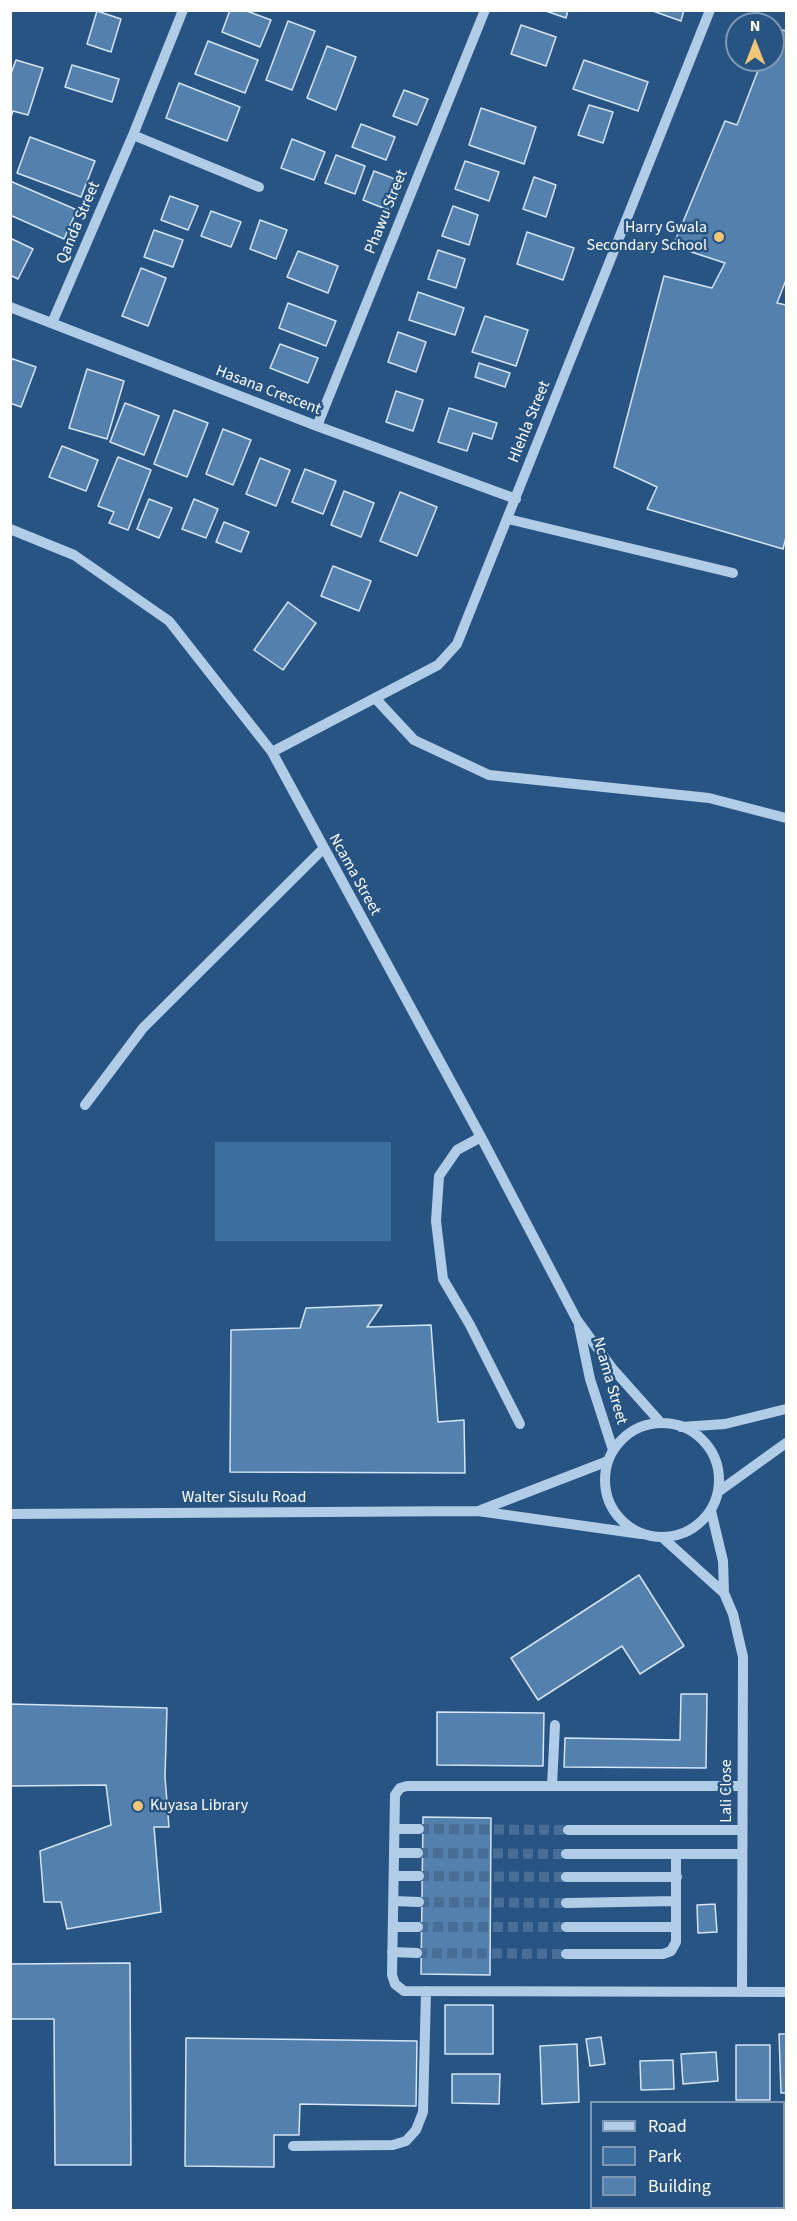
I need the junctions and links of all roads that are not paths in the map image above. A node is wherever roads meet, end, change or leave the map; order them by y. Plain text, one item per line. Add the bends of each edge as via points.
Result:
1 (183, 10) edge
2 (485, 10) edge
3 (710, 10) edge
4 (133, 135) junction
5 (259, 187) dead end
6 (10, 306) edge
7 (52, 323) junction
8 (317, 426) junction
9 (516, 499) junction
10 (508, 519) junction
11 (10, 529) edge
12 (734, 573) dead end
13 (375, 698) junction
14 (272, 752) junction
15 (786, 818) edge
16 (323, 849) junction
17 (85, 1105) dead end
18 (481, 1137) junction
19 (578, 1320) junction
20 (786, 1409) edge
21 (661, 1423) junction
22 (520, 1424) dead end
23 (681, 1427) junction
24 (786, 1443) edge
25 (614, 1450) junction
26 (608, 1461) junction
27 (718, 1492) junction
28 (477, 1511) junction
29 (711, 1511) junction
30 (10, 1514) edge
31 (641, 1534) junction
32 (663, 1538) junction
33 (724, 1593) junction
34 (555, 1725) dead end
35 (552, 1786) junction
36 (742, 1786) junction
37 (395, 1829) junction
38 (419, 1829) tunnel mouth
39 (568, 1830) tunnel mouth
40 (742, 1830) junction
41 (395, 1853) junction
42 (418, 1853) tunnel mouth
43 (566, 1854) tunnel mouth
44 (676, 1854) junction
45 (742, 1854) junction
46 (394, 1876) junction
47 (419, 1876) tunnel mouth
48 (566, 1877) tunnel mouth
49 (677, 1877) junction
50 (394, 1901) junction
51 (676, 1901) junction
52 (419, 1902) tunnel mouth
53 (566, 1902) tunnel mouth
54 (393, 1927) junction
55 (418, 1927) tunnel mouth
56 (566, 1927) tunnel mouth
57 (676, 1927) junction
58 (392, 1952) junction
59 (417, 1953) tunnel mouth
60 (566, 1954) tunnel mouth
61 (426, 1991) junction
62 (742, 1992) junction
63 (786, 1992) edge
64 (293, 2146) dead end

1 - 4 street, Qanda Street
2 - 8 street, Phawu Street
3 - 9 street, Hlehla Street
4 - 5 street
4 - 7 street, Qanda Street
6 - 7 street, Hasana Crescent
7 - 8 street, Hasana Crescent
8 - 9 street, Hasana Crescent
9 - 10 street, Hlehla Street
10 - 12 street
10 - 13 street, Hlehla Street via 458,644 438,665
11 - 14 street, Ncama Street via 74,555 169,621
13 - 14 street, Hlehla Street
13 - 15 street via 414,740 489,775 709,798
14 - 16 street, Ncama Street
16 - 17 street via 143,1028
16 - 18 street, Ncama Street
18 - 19 street, Ncama Street
18 - 22 street via 457,1150 439,1176 436,1221 443,1279
19 - 21 street, Ncama Street via 612,1368
19 - 25 street, Ncama Street via 590,1379
20 - 23 street via 725,1424
21 - 23 street
21 - 25 street via 630,1433
23 - 27 street via 699,1437 712,1452
24 - 27 street
25 - 26 street
26 - 28 street, Walter Sisulu Road
26 - 31 street via 604,1483 610,1504 623,1522
27 - 29 street
28 - 30 street, Walter Sisulu Road
28 - 31 street, Walter Sisulu Road
29 - 32 street via 690,1530
29 - 33 street, Lali Close via 723,1561
31 - 32 street
32 - 33 street, Lali Close
33 - 36 street, Lali Close via 734,1614 743,1657
34 - 35 street
35 - 36 street
35 - 37 street via 407,1786 395,1795
36 - 40 street, Lali Close
37 - 38 street
37 - 41 street
39 - 40 street
40 - 45 street, Lali Close
41 - 42 street
41 - 46 street
43 - 44 street
44 - 45 street
44 - 49 street
45 - 62 street, Lali Close
46 - 47 street
46 - 50 street
48 - 49 street
49 - 51 street
50 - 52 street
50 - 54 street
51 - 53 street
51 - 57 street
54 - 55 street
54 - 58 street
56 - 57 street
57 - 60 street via 676,1942 671,1951 663,1954
58 - 59 street
58 - 61 street via 395,1984 404,1991
61 - 62 street
61 - 64 street via 423,2112 416,2130 406,2141 393,2145
62 - 63 street

